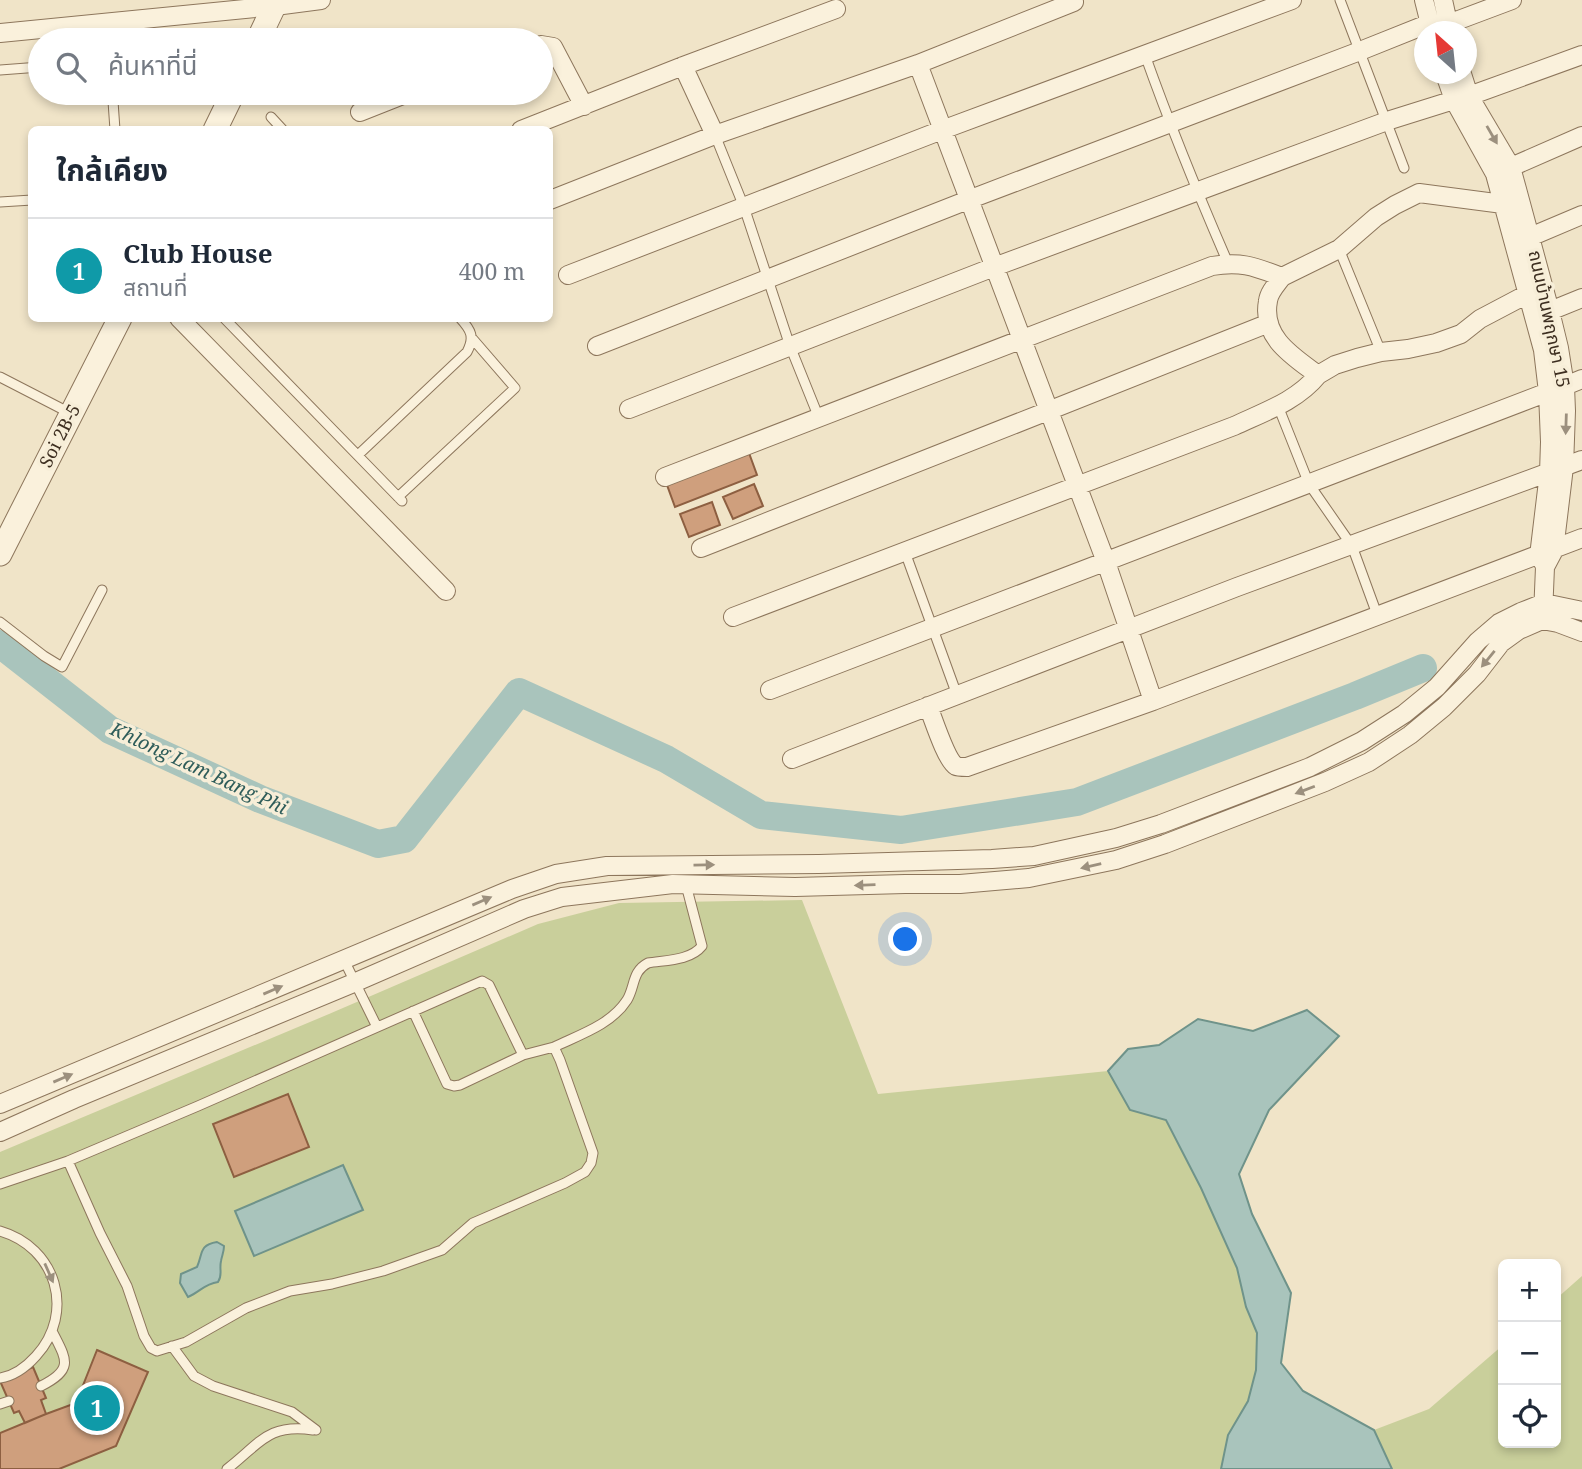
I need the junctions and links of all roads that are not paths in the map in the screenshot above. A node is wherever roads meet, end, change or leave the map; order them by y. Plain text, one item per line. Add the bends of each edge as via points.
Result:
1 (321, 0) edge
2 (1292, 0) edge
3 (1340, 0) edge
4 (1424, 0) edge
5 (1443, 0) edge
6 (1512, 0) edge
7 (1074, 2) dead end
8 (276, 3) edge
9 (836, 9) dead end
10 (1436, 21) edge
11 (1441, 21) edge
12 (1458, 21) edge
13 (46, 28) edge
14 (264, 28) edge
15 (28, 30) edge
16 (0, 33) edge
17 (1414, 35) edge
18 (553, 47) edge
19 (1360, 51) junction
20 (1145, 55) junction
21 (1582, 55) edge
22 (918, 64) junction
23 (683, 66) junction
24 (28, 68) edge
25 (0, 69) edge
26 (1452, 84) edge
27 (1462, 84) edge
28 (1461, 98) junction
29 (113, 105) edge
30 (227, 105) edge
31 (378, 105) edge
32 (584, 106) junction
33 (360, 112) dead end
34 (271, 117) dead end
35 (1387, 121) junction
36 (1170, 124) junction
37 (115, 126) edge
38 (217, 126) edge
39 (279, 126) edge
40 (532, 126) edge
41 (942, 130) junction
42 (715, 135) junction
43 (1582, 136) edge
44 (1404, 168) dead end
45 (1503, 170) junction
46 (1197, 192) junction
47 (553, 199) edge
48 (28, 200) edge
49 (968, 200) junction
50 (1511, 200) junction
51 (0, 202) edge
52 (744, 207) junction
53 (1582, 215) edge
54 (1530, 237) junction
55 (1339, 249) junction
56 (1228, 263) junction
57 (994, 267) junction
58 (568, 275) dead end
59 (1282, 278) junction
60 (767, 279) junction
61 (1536, 290) junction
62 (1582, 298) edge
63 (1550, 311) junction
64 (118, 322) edge
65 (182, 322) edge
66 (229, 322) edge
67 (463, 322) edge
68 (1269, 323) junction
69 (471, 337) junction
70 (1021, 340) junction
71 (597, 346) dead end
72 (790, 346) junction
73 (1381, 352) junction
74 (1318, 375) junction
75 (0, 377) edge
76 (1582, 379) edge
77 (1557, 389) junction
78 (1278, 406) junction
79 (629, 409) dead end
80 (1048, 411) junction
81 (72, 414) junction
82 (819, 418) junction
83 (358, 455) junction
84 (1582, 460) edge
85 (1556, 470) junction
86 (665, 477) dead end
87 (1309, 484) junction
88 (1077, 487) junction
89 (1582, 538) edge
90 (1352, 546) junction
91 (701, 548) dead end
92 (905, 552) junction
93 (0, 554) edge
94 (1546, 558) junction
95 (1106, 562) junction
96 (102, 590) dead end
97 (446, 591) dead end
98 (1543, 611) junction
99 (1582, 611) edge
100 (733, 617) dead end
101 (1378, 617) junction
102 (0, 622) edge
103 (933, 628) junction
104 (1128, 629) junction
105 (1582, 632) edge
106 (769, 690) dead end
107 (957, 695) junction
108 (1153, 701) junction
109 (928, 706) junction
110 (792, 759) dead end
111 (686, 885) junction
112 (345, 960) junction
113 (356, 982) junction
114 (413, 1011) junction
115 (377, 1027) junction
116 (554, 1047) junction
117 (523, 1055) junction
118 (0, 1104) edge
119 (0, 1132) edge
120 (68, 1161) junction
121 (0, 1184) edge
122 (0, 1231) edge
123 (52, 1331) junction
124 (172, 1346) junction
125 (0, 1378) edge
126 (41, 1386) dead end
127 (227, 1469) edge

1 - 8 street
2 - 20 street
3 - 19 lane
4 - 10 street
5 - 11 street
6 - 12 street
7 - 22 street
8 - 13 street
8 - 14 street
9 - 23 street
15 - 16 street
17 - 19 street
18 - 32 street
19 - 35 lane
19 - 36 street
20 - 36 lane
20 - 41 street
21 - 28 street
22 - 41 street
22 - 42 street
23 - 32 street
23 - 42 street
24 - 25 lane
26 - 28 street, ถนนบ้านพฤกษา 15
27 - 28 street, ถนนบ้านพฤกษา 15
28 - 35 street
28 - 45 street, ถนนบ้านพฤกษา 15
29 - 37 lane
30 - 38 street
31 - 33 street
32 - 40 street
34 - 39 lane
35 - 44 lane
35 - 46 street
36 - 46 lane
36 - 49 street
41 - 49 street
41 - 52 street
42 - 47 street
42 - 52 lane
43 - 45 street
45 - 50 street, ถนนบ้านพฤกษา 15
46 - 56 lane
46 - 57 street
48 - 51 lane
49 - 57 street
49 - 60 street
50 - 54 street, ถนนบ้านพฤกษา 15
50 - 55 street via 1419,193 1376,217
50 - 61 street, ถนนบ้านพฤกษา 15
52 - 58 street
52 - 60 lane
53 - 54 street
54 - 61 street, ถนนบ้านพฤกษา 15
55 - 59 street
55 - 73 lane
56 - 59 street via 1250,265
56 - 70 street
57 - 70 street
57 - 72 street
59 - 68 street via 1268,300
60 - 71 street
60 - 72 lane
61 - 63 street, ถนนบ้านพฤกษา 15
61 - 73 street via 1461,334
61 - 77 street, ถนนบ้านพฤกษา 15 via 1543,350
62 - 63 street
63 - 77 street, ถนนบ้านพฤกษา 15 via 1559,348
64 - 81 street, Soi 2B-5
65 - 97 street
66 - 83 lane
67 - 69 lane
68 - 74 street via 1279,344
68 - 80 street
69 - 83 lane via 467,352
69 - 83 lane via 515,388 400,499
70 - 80 street
70 - 82 street
72 - 79 street
72 - 82 lane
73 - 74 street via 1335,365
74 - 78 street
75 - 81 lane
76 - 77 street
77 - 85 street, ถนนบ้านพฤกษา 15 via 1566,411
77 - 87 street
78 - 87 lane
78 - 88 street
80 - 88 street
80 - 91 street
81 - 93 street, Soi 2B-5
82 - 86 street
84 - 85 street
85 - 90 street
85 - 94 street, ถนนบ้านพฤกษา 15
87 - 90 lane
87 - 95 street
88 - 92 street
88 - 95 street
89 - 94 street
90 - 101 lane
90 - 104 street
92 - 100 street
92 - 103 lane
94 - 98 street, ถนนบ้านพฤกษา 15
94 - 101 street
95 - 103 street
95 - 104 street
96 - 102 lane via 62,667
98 - 99 street
98 - 105 street
98 -> 111 street via 1501,643 1444,707 1369,762 1116,860 1029,878 960,884
112 -> 98 street via 556,874 607,866 992,859 1034,856 1127,834 1310,767 1363,741 1437,687 1499,623 1521,611
101 - 108 street
103 - 106 street
103 - 107 lane
104 - 107 street
104 - 108 street
107 - 109 street
108 - 109 street via 967,767 954,765
109 - 110 street
111 - 113 street via 562,897
111 - 116 lane via 702,946 699,950 688,957 642,966 628,999 615,1013 596,1028
112 - 113 lane
118 -> 112 street
113 - 115 lane
113 - 119 street
114 - 115 lane
114 - 117 lane via 486,982
114 - 117 lane via 451,1086 460,1086
115 - 120 lane
116 - 117 lane
116 - 124 lane via 593,1153 585,1172 473,1223 442,1250 383,1271 290,1291
120 - 121 lane
120 - 124 lane via 127,1286 147,1343 157,1351
122 -> 123 lane via 36,1250 50,1271 57,1296
123 - 125 lane via 28,1365
123 - 126 lane via 66,1360 60,1374
124 - 127 lane via 194,1376 292,1412 316,1430 284,1429 262,1438

